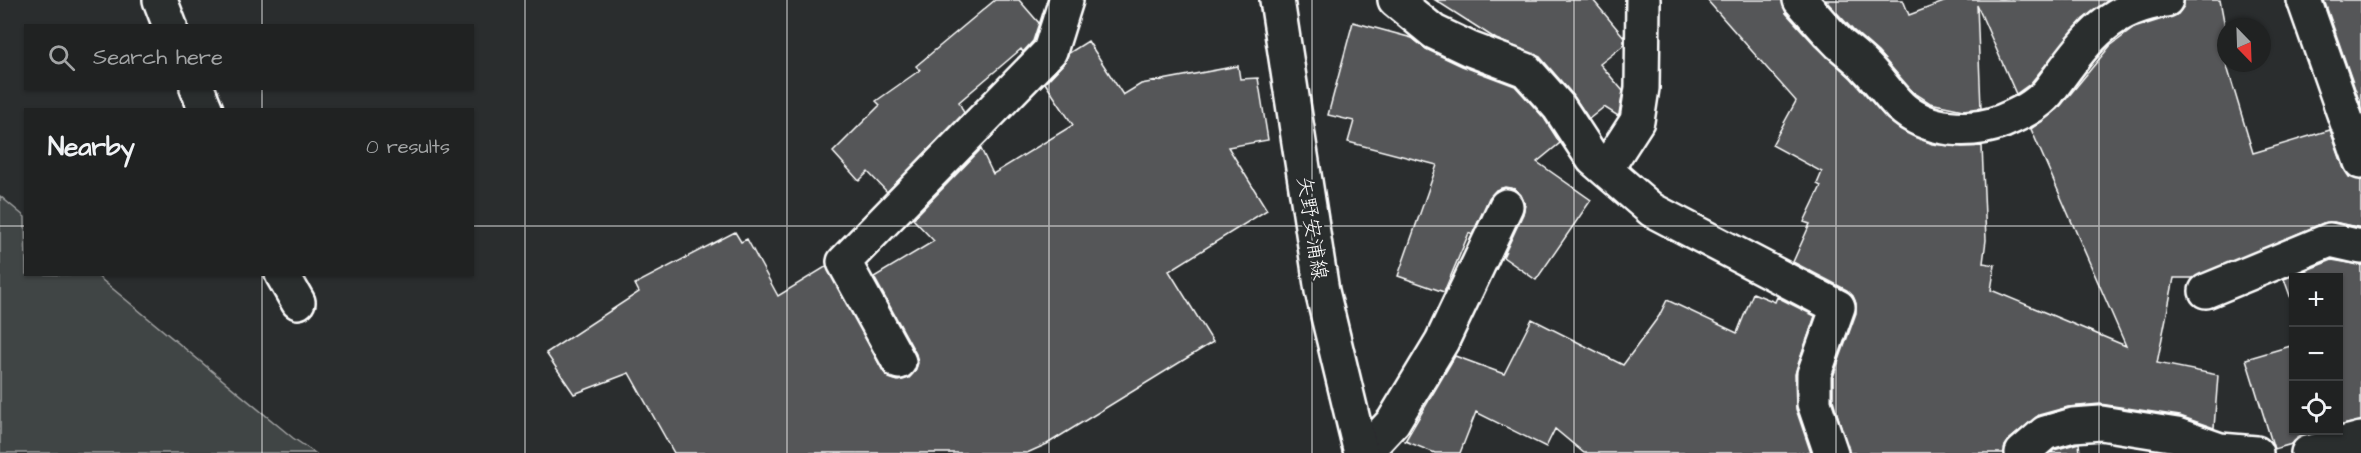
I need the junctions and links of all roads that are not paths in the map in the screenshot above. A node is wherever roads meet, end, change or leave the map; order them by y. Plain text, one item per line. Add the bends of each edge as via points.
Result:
1 (160, 0) edge
2 (1066, 0) edge
3 (1276, 0) edge
4 (1395, 0) edge
5 (1643, 0) edge
6 (1800, 0) edge
7 (2166, 0) edge
8 (2304, 0) edge
9 (169, 24) edge
10 (198, 90) edge
11 (205, 108) edge
12 (2361, 162) edge
13 (1606, 169) junction
14 (1506, 206) dead end
15 (2361, 247) edge
16 (2206, 291) dead end
17 (899, 362) dead end
18 (2361, 439) edge
19 (1362, 453) edge
20 (1830, 453) edge
21 (2022, 453) edge
22 (2256, 453) edge
23 (2308, 453) edge

1 - 9 street
2 - 17 street via 1050,51 844,262
3 - 19 street, 矢野安浦線 via 1322,291
4 - 13 street via 1434,32 1526,70 1559,107 1593,159
5 - 13 street via 1642,88 1637,120
6 - 7 street via 1901,107 1920,120 1952,130 1992,125 2023,113 2046,94 2091,36 2119,14
8 - 12 street
10 - 11 street
13 - 20 street via 1652,210 1838,307 1814,374 1814,403
14 - 19 street via 1442,341 1393,422
15 - 16 street via 2330,240
18 - 23 street
21 - 22 street via 2045,433 2101,423 2177,435 2220,450

